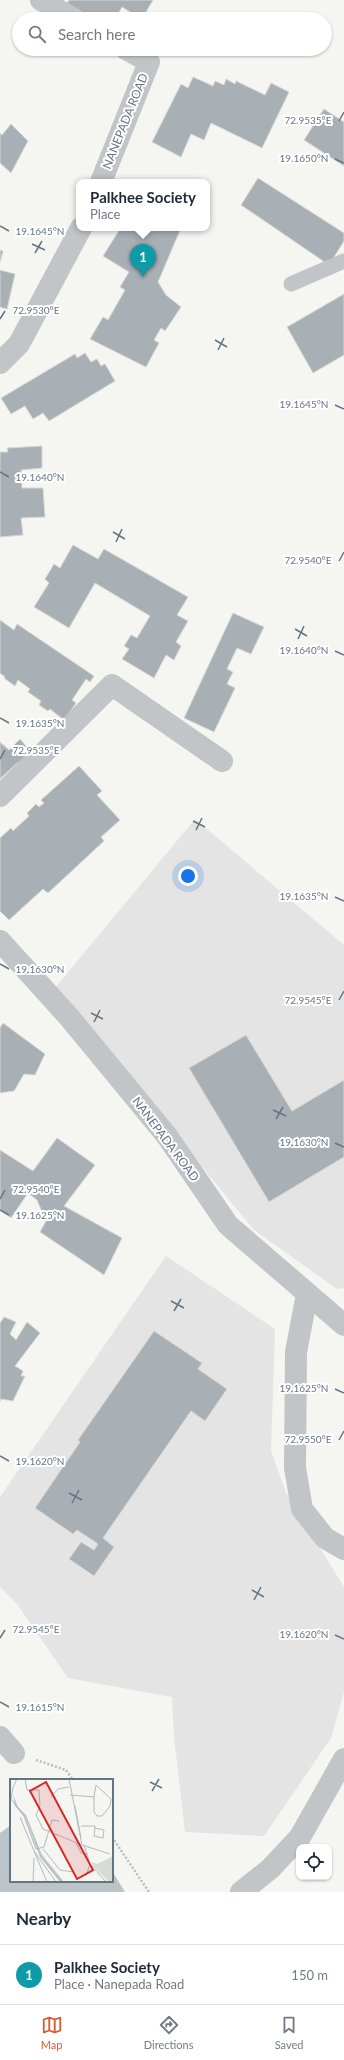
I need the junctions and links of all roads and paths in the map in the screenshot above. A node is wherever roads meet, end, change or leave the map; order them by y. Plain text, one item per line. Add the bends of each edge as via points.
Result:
1 (41, 0) edge
2 (62, 12) edge
3 (138, 56) edge
4 (102, 179) edge
5 (79, 231) edge
6 (344, 261) edge
7 (291, 284) dead end
8 (0, 363) edge
9 (222, 761) dead end
10 (0, 796) edge
11 (0, 941) edge
12 (307, 1294) junction
13 (344, 1325) edge
14 (344, 1549) edge
15 (0, 1737) edge
16 (14, 1753) joint
17 (344, 1759) edge
18 (72, 1779) edge
19 (113, 1838) edge
20 (150, 1892) edge
21 (240, 1892) edge

1 - 2 street
3 - 4 street, NANEPADA ROAD via 149,62
5 - 8 street via 18,344
6 - 7 lane
9 - 10 street via 112,685
11 - 12 street, NANEPADA ROAD via 70,1017 167,1136 228,1225
12 - 13 street, NANEPADA ROAD
12 - 14 street via 296,1352 295,1468 302,1509 325,1538
15 - 16 street
16 - 18 path via 66,1770
17 - 21 street via 300,1836 270,1869
19 - 20 path

